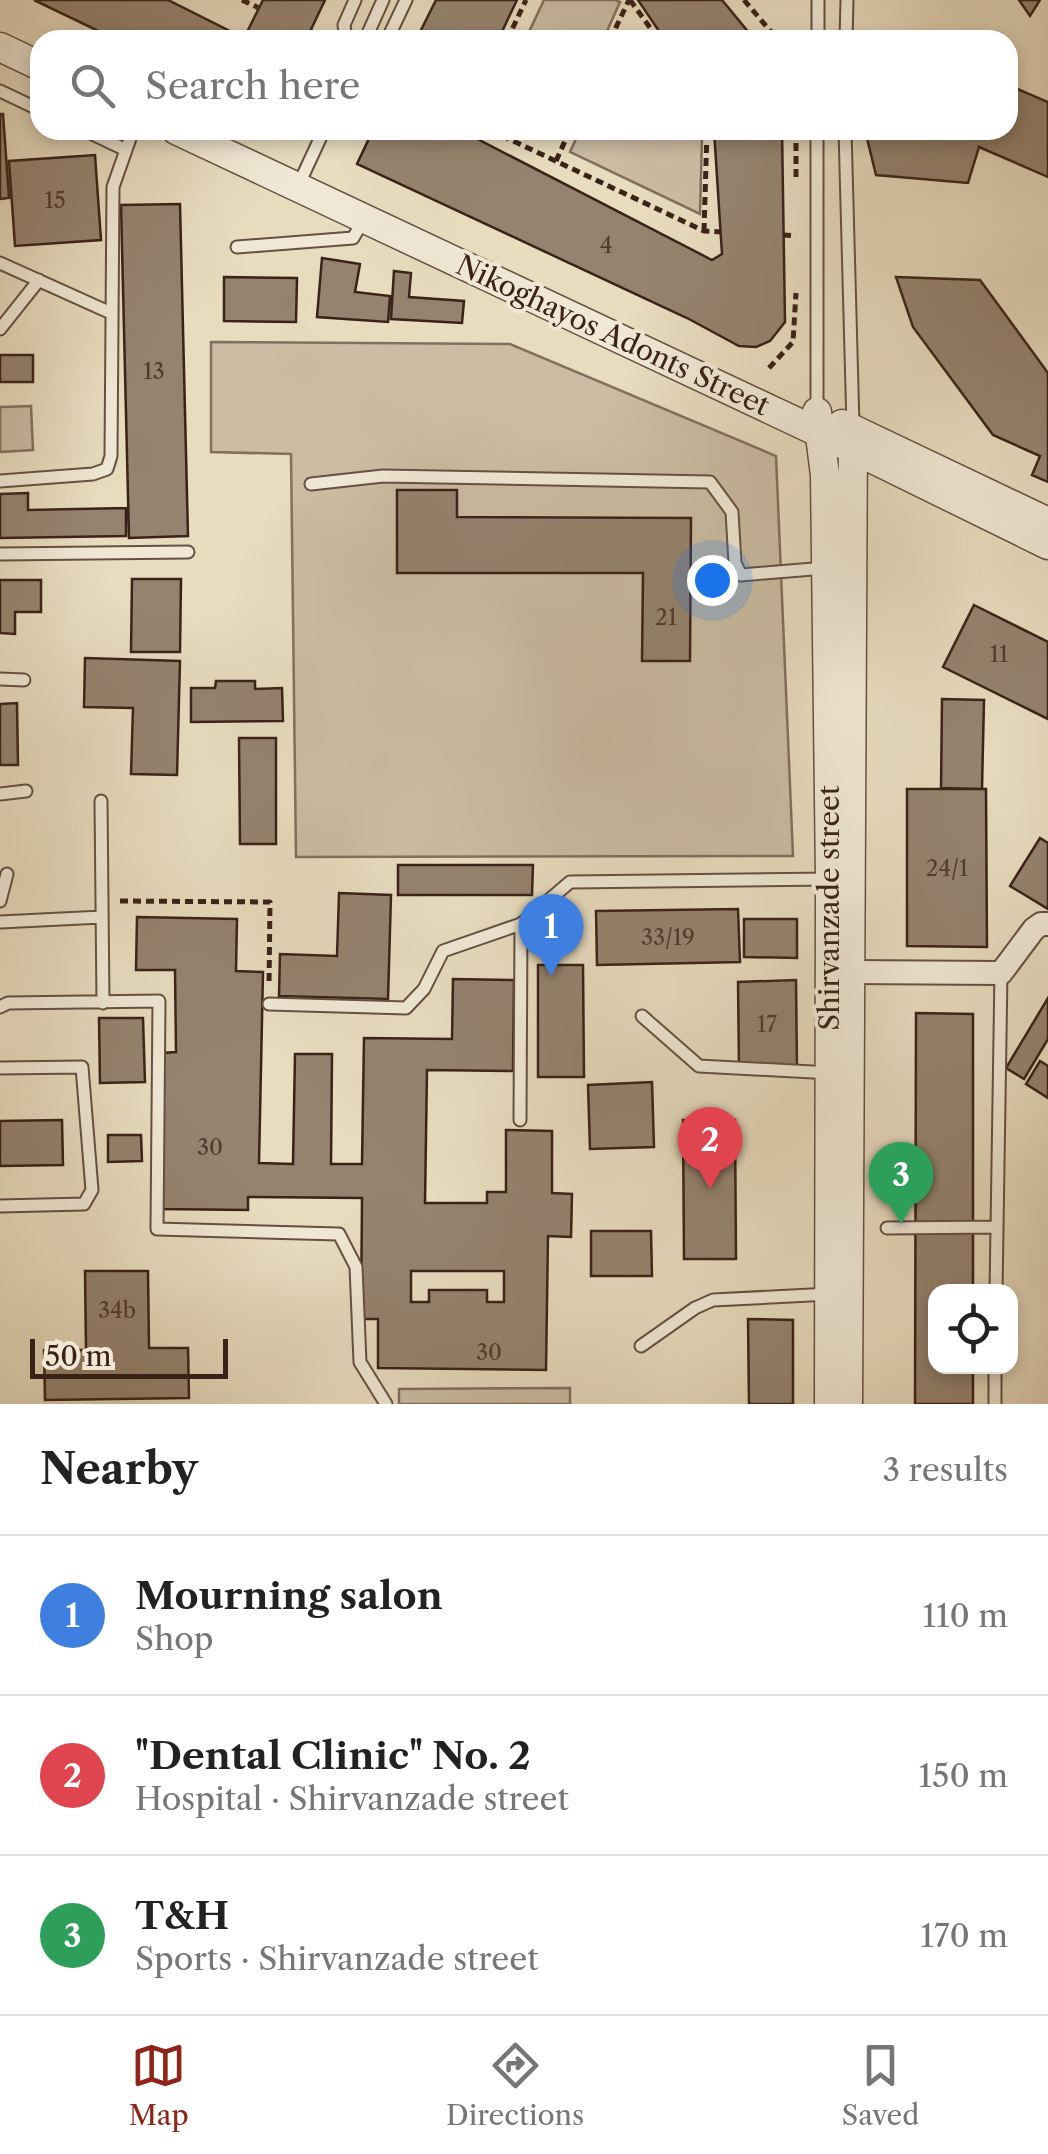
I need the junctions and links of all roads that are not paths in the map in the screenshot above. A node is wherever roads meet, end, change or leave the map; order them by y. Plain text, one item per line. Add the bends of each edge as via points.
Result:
1 (356, 0) edge
2 (383, 0) edge
3 (406, 0) edge
4 (818, 0) edge
5 (847, 0) edge
6 (345, 30) edge
7 (370, 30) edge
8 (392, 30) edge
9 (818, 30) edge
10 (846, 30) edge
11 (0, 31) edge
12 (30, 45) edge
13 (0, 47) edge
14 (30, 61) edge
15 (0, 92) edge
16 (30, 106) edge
17 (105, 140) edge
18 (128, 140) edge
19 (201, 140) edge
20 (228, 140) edge
21 (319, 140) edge
22 (818, 140) edge
23 (845, 140) edge
24 (124, 149) junction
25 (301, 180) junction
26 (365, 217) junction
27 (237, 247) dead end
28 (0, 263) edge
29 (39, 280) junction
30 (111, 313) junction
31 (0, 330) edge
32 (819, 423) junction
33 (853, 440) junction
34 (0, 481) edge
35 (311, 484) dead end
36 (1048, 522) edge
37 (1048, 545) edge
38 (188, 552) dead end
39 (0, 554) edge
40 (826, 568) junction
41 (0, 678) edge
42 (24, 680) dead end
43 (26, 791) dead end
44 (0, 794) edge
45 (101, 802) dead end
46 (7, 874) dead end
47 (840, 879) junction
48 (0, 901) edge
49 (102, 917) junction
50 (0, 922) edge
51 (521, 924) junction
52 (1048, 924) edge
53 (850, 972) junction
54 (1001, 973) junction
55 (102, 1003) junction
56 (269, 1004) road end
57 (4, 1005) edge
58 (642, 1016) dead end
59 (0, 1068) edge
60 (840, 1073) junction
61 (520, 1120) dead end
62 (0, 1206) edge
63 (997, 1226) junction
64 (886, 1228) dead end
65 (996, 1284) edge
66 (839, 1294) junction
67 (640, 1346) dead end
68 (995, 1374) edge
69 (386, 1404) edge
70 (829, 1404) edge
71 (848, 1404) edge
72 (995, 1404) edge

1 - 6 lane
2 - 7 lane
3 - 8 lane
4 - 9 lane
5 - 10 lane
11 - 12 street
13 - 14 street
15 - 16 lane
17 - 24 lane
18 - 24 lane
19 - 25 street, Nikoghayos Adonts Street
20 - 25 street, Nikoghayos Adonts Street
21 - 25 lane
22 - 32 lane
23 - 33 lane
24 - 30 lane via 113,187
25 - 26 street, Nikoghayos Adonts Street
25 - 32 street, Nikoghayos Adonts Street
26 - 27 lane via 353,238
26 - 32 street, Nikoghayos Adonts Street
28 - 29 lane
29 - 30 lane
29 - 31 lane
30 - 34 lane via 107,469
32 - 33 street, Nikoghayos Adonts Street
32 - 40 street, Shirvanzade street
33 - 36 street, Nikoghayos Adonts Street
33 - 37 street, Nikoghayos Adonts Street
33 - 47 street, Shirvanzade street
35 - 40 lane via 384,476 710,482 732,512 735,563 742,575
38 - 39 lane
40 - 47 street, Shirvanzade street
41 - 42 lane
43 - 44 lane
45 - 49 lane
46 - 48 lane
47 - 51 lane via 570,882
47 - 53 street, Shirvanzade street
47 - 60 street, Shirvanzade street
49 - 50 lane
49 - 55 lane
51 - 56 lane via 442,951 424,989 406,1008
51 - 61 lane
52 - 54 street via 1034,929
53 - 54 street
53 - 60 street, Shirvanzade street
54 - 63 lane
55 - 57 lane
55 - 69 lane via 159,1001 156,1230 339,1234 356,1268 360,1362
58 - 60 lane via 699,1066
59 - 62 lane via 82,1066 92,1190 84,1204
60 - 66 street, Shirvanzade street
63 - 64 lane
63 - 65 lane
66 - 67 lane via 712,1300
66 - 70 street, Shirvanzade street
66 - 71 street, Shirvanzade street
68 - 72 lane

